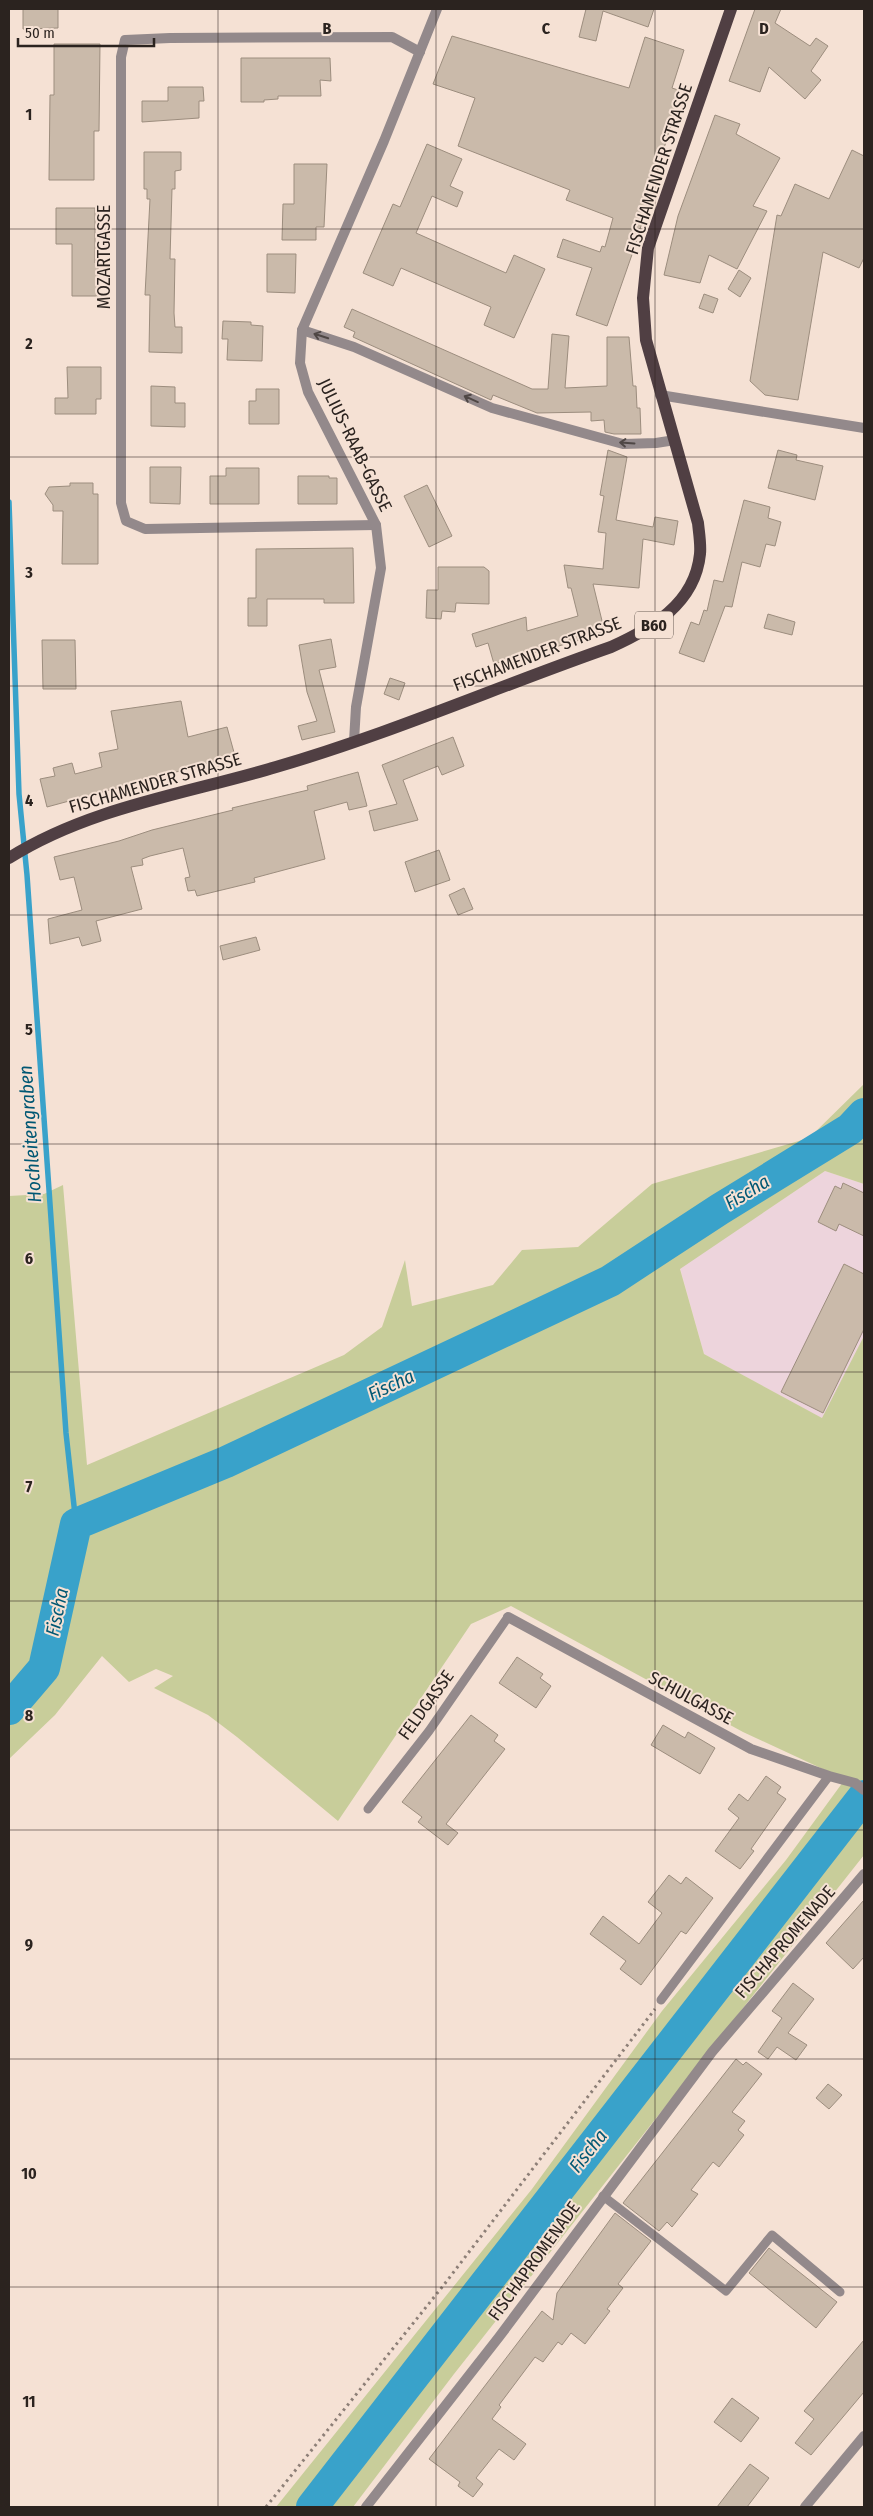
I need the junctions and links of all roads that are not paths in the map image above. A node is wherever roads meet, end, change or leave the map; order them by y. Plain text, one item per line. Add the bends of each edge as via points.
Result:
1 (437, 9) edge
2 (731, 9) edge
3 (420, 52) junction
4 (302, 330) junction
5 (660, 395) junction
6 (864, 428) edge
7 (675, 440) junction
8 (376, 525) junction
9 (354, 741) junction
10 (12, 855) edge
11 (508, 1618) joint
12 (828, 1776) junction
13 (864, 1790) edge
14 (368, 1809) dead end
15 (864, 1874) edge
16 (661, 2000) road end
17 (603, 2196) junction
18 (840, 2292) dead end
19 (864, 2436) edge
20 (366, 2507) edge
21 (804, 2507) edge

1 - 3 street, JULIUS-RAAB-GASSE
2 - 5 main road, FISCHAMENDER STRASSE / B60 via 648,248 642,298 646,340
3 - 4 street, JULIUS-RAAB-GASSE
3 - 8 street, MOZARTGASSE via 392,37 170,38 125,40 121,57 121,503 126,521 145,529
7 -> 4 street via 656,444 623,444 492,408 354,347
4 - 8 street, JULIUS-RAAB-GASSE via 300,363 308,392
5 - 6 street
5 - 7 main road, FISCHAMENDER STRASSE / B60
7 - 9 main road, FISCHAMENDER STRASSE / B60 via 698,523 700,555 692,580 674,609 646,631 611,647
8 - 9 street, JULIUS-RAAB-GASSE via 381,568 356,708
9 - 10 main road, FISCHAMENDER STRASSE / B60 via 277,767 108,812 67,827
11 - 12 street, SCHULGASSE via 751,1749
11 - 14 lane, FELDGASSE via 429,1731
12 - 13 street, SCHULGASSE via 855,1783
12 - 16 lane
15 - 17 street, FISCHAPROMENADE via 712,2052
17 - 18 lane via 726,2291 772,2235
17 - 20 street, FISCHAPROMENADE via 499,2337
19 - 21 street

